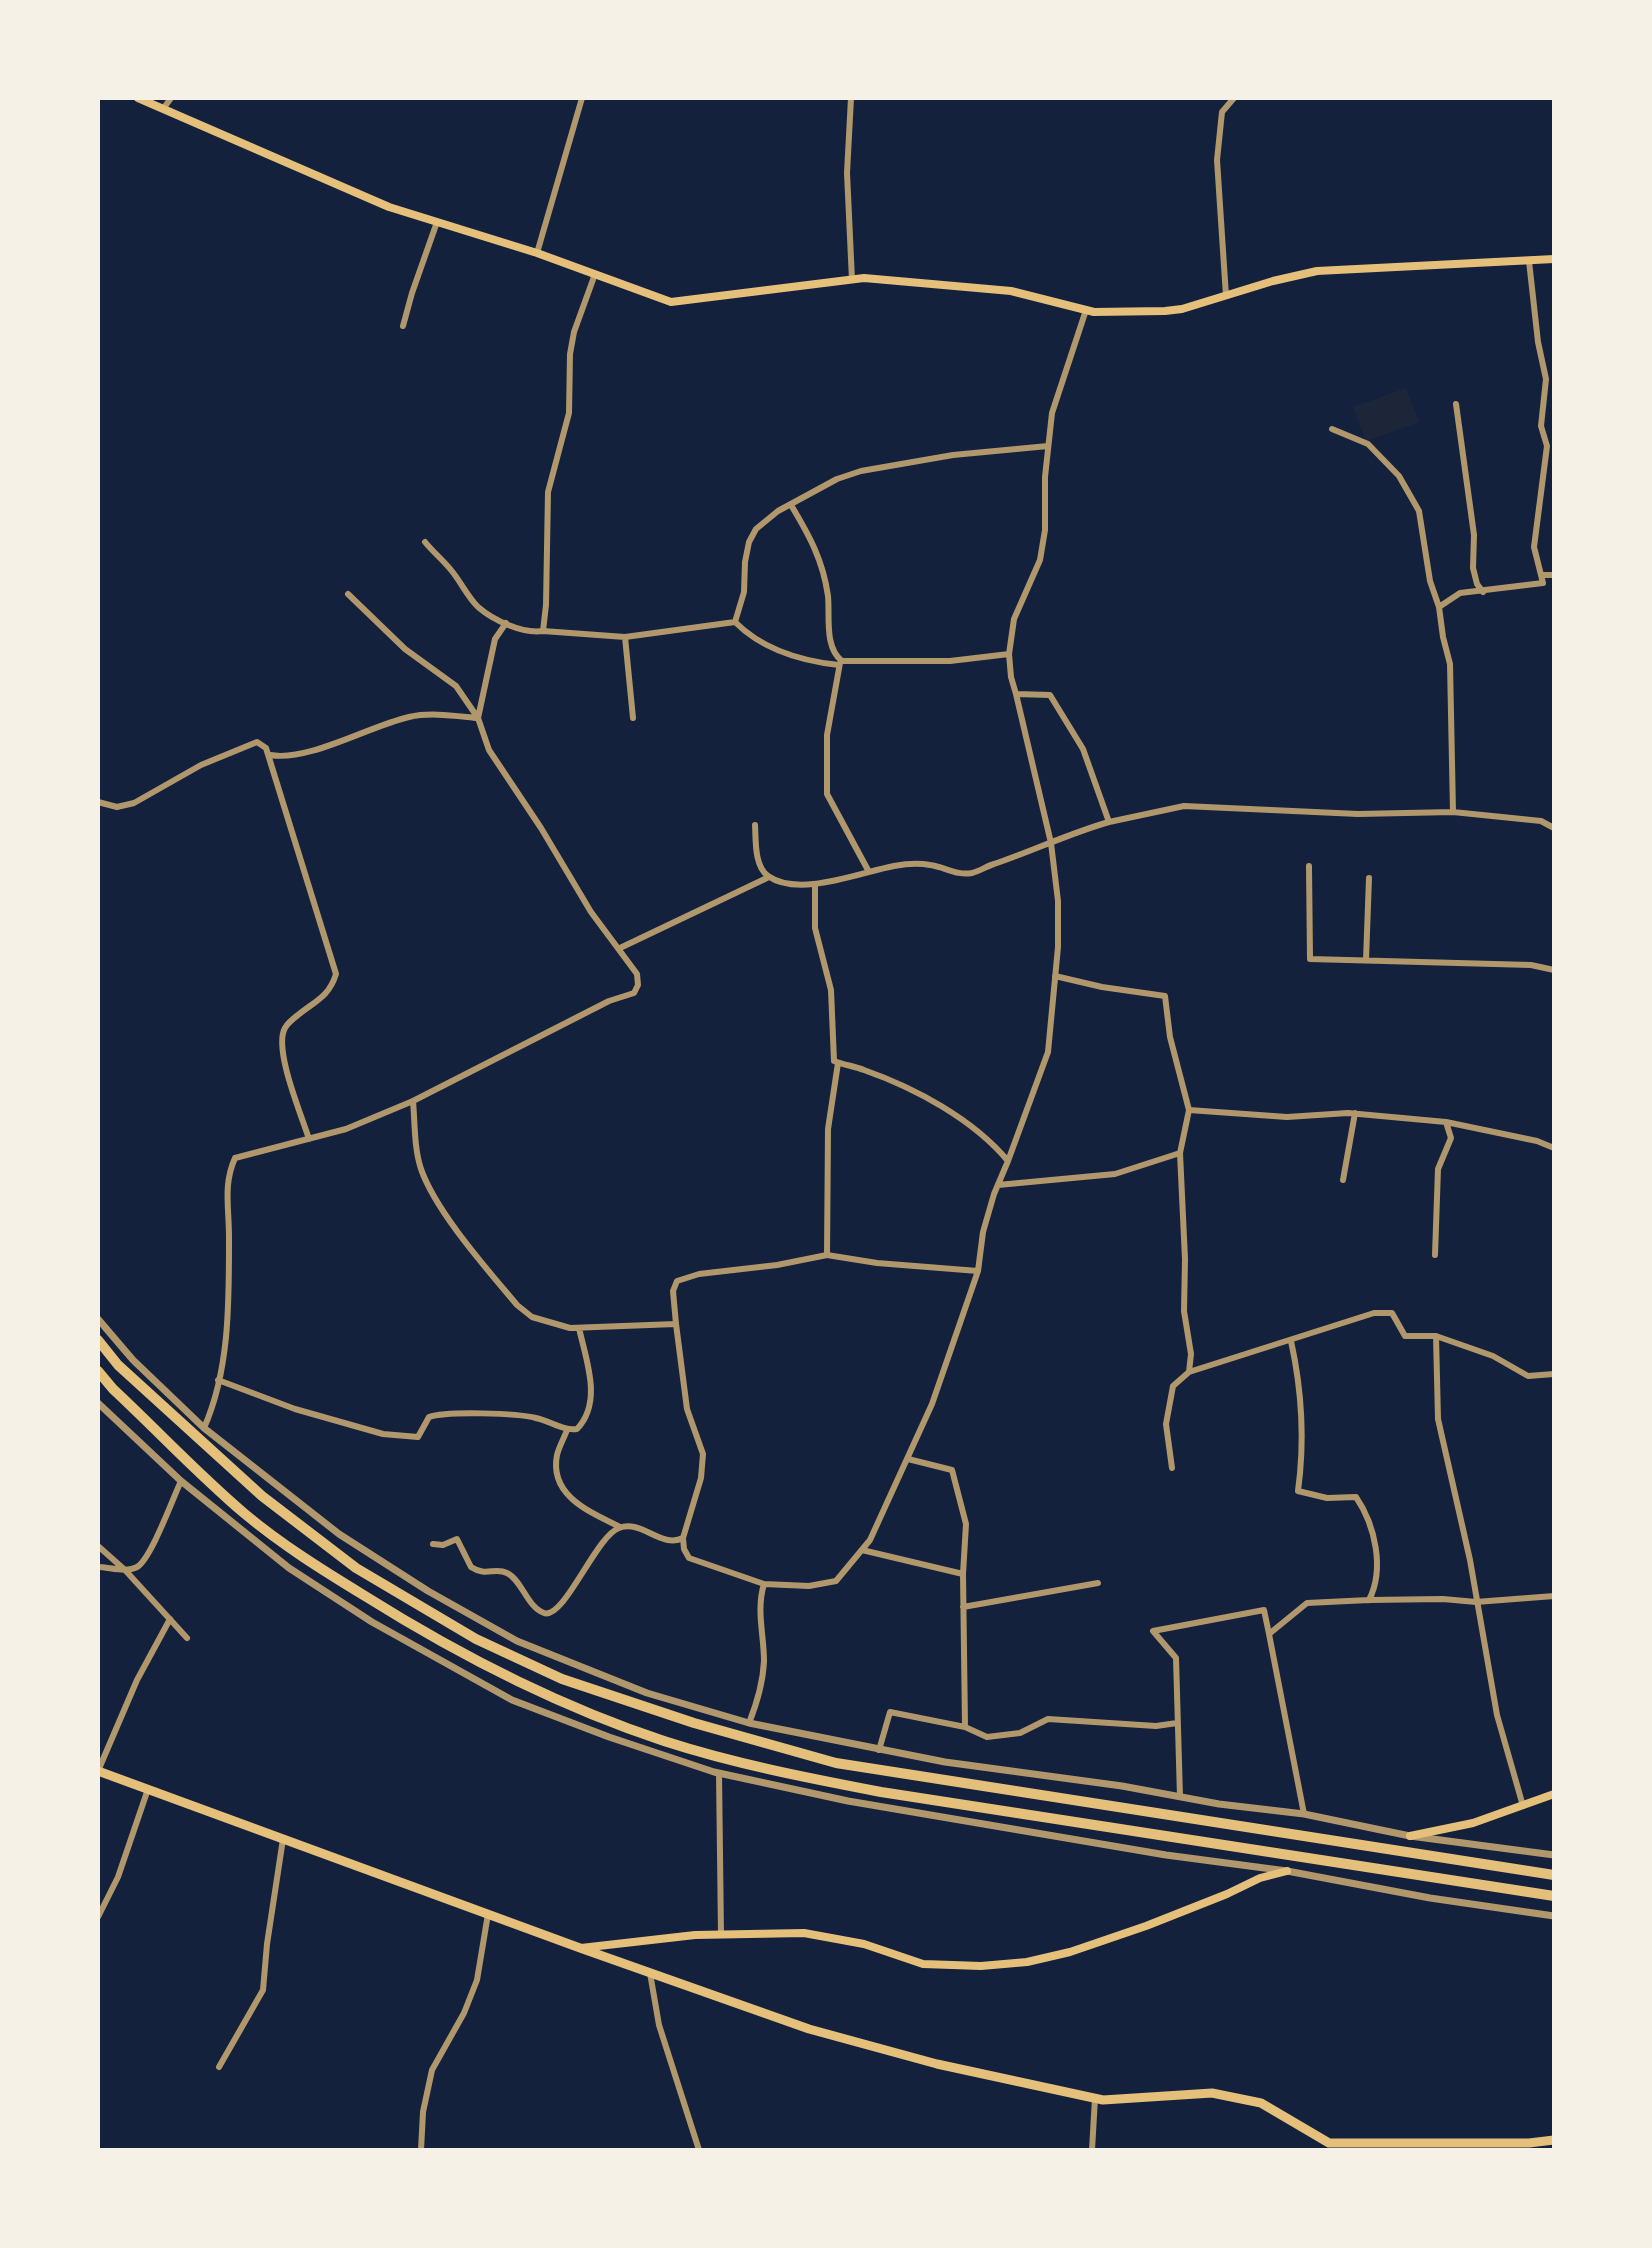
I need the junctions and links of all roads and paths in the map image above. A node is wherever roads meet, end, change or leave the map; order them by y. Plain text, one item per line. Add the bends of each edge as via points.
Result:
1 (138, 98) edge
2 (171, 98) edge
3 (582, 98) edge
4 (851, 98) edge
5 (1234, 98) edge
6 (163, 109) junction
7 (437, 222) junction
8 (537, 253) junction
9 (1554, 259) edge
10 (1529, 261) junction
11 (595, 274) junction
12 (852, 280) junction
13 (1226, 296) junction
14 (1086, 310) junction
15 (403, 326) dead end
16 (1456, 404) dead end
17 (1332, 429) dead end
18 (1048, 446) junction
19 (791, 505) junction
20 (425, 542) dead end
21 (1541, 575) junction
22 (1554, 575) edge
23 (1483, 592) junction
24 (348, 594) dead end
25 (1439, 607) junction
26 (735, 622) junction
27 (506, 623) junction
28 (543, 631) junction
29 (625, 637) junction
30 (1009, 654) junction
31 (840, 663) junction
32 (1016, 694) junction
33 (478, 718) junction
34 (633, 718) dead end
35 (270, 755) junction
36 (98, 802) edge
37 (1453, 812) junction
38 (1109, 822) junction
39 (755, 825) dead end
40 (1554, 828) edge
41 (1051, 843) junction
42 (1309, 866) dead end
43 (869, 872) junction
44 (769, 877) junction
45 (1369, 878) dead end
46 (815, 884) junction
47 (620, 948) junction
48 (1366, 960) junction
49 (1554, 970) edge
50 (1055, 976) junction
51 (838, 1063) junction
52 (413, 1101) junction
53 (1189, 1110) junction
54 (1355, 1113) junction
55 (1446, 1122) junction
56 (309, 1139) junction
57 (1554, 1148) edge
58 (1180, 1153) junction
59 (1008, 1161) junction
60 (1343, 1180) dead end
61 (998, 1185) junction
62 (827, 1255) junction
63 (1435, 1255) dead end
64 (978, 1271) junction
65 (98, 1319) edge
66 (676, 1324) junction
67 (579, 1328) junction
68 (1436, 1336) junction
69 (98, 1340) edge
70 (1291, 1341) junction
71 (98, 1371) edge
72 (1189, 1372) junction
73 (1554, 1374) edge
74 (218, 1380) junction
75 (98, 1403) edge
76 (204, 1428) junction
77 (567, 1430) junction
78 (908, 1459) junction
79 (1172, 1468) dead end
80 (181, 1481) junction
81 (620, 1527) junction
82 (683, 1538) junction
83 (433, 1544) dead end
84 (98, 1546) edge
85 (862, 1550) junction
86 (98, 1567) edge
87 (125, 1570) junction
88 (963, 1574) junction
89 (1098, 1583) dead end
90 (764, 1584) junction
91 (1554, 1596) edge
92 (1369, 1600) junction
93 (1476, 1602) junction
94 (963, 1607) junction
95 (170, 1619) junction
96 (1269, 1634) junction
97 (187, 1638) dead end
98 (749, 1723) junction
99 (1177, 1723) junction
100 (965, 1727) junction
101 (879, 1750) junction
102 (98, 1771) edge
103 (719, 1773) junction
104 (148, 1789) junction
105 (1554, 1794) edge
106 (1180, 1797) junction
107 (1523, 1806) junction
108 (1304, 1814) junction
109 (1410, 1836) junction
110 (283, 1839) junction
111 (1554, 1855) edge
112 (1287, 1871) junction
113 (1554, 1875) edge
114 (1554, 1896) edge
115 (488, 1914) junction
116 (1554, 1916) edge
117 (98, 1917) edge
118 (721, 1935) junction
119 (580, 1948) junction
120 (650, 1973) junction
121 (219, 2067) dead end
122 (1095, 2098) junction
123 (1554, 2140) edge
124 (1409, 2147) edge
125 (421, 2150) edge
126 (699, 2150) edge
127 (1092, 2150) edge

1 - 6 main road
2 - 6 street
3 - 8 street
4 - 12 street via 847,173
5 - 13 street via 1222,112 1217,160
6 - 7 main road via 389,207
7 - 8 main road
7 - 15 street
8 - 11 main road
9 - 10 main road
10 - 13 main road via 1317,271
10 - 21 street via 1546,379 1541,426 1547,446 1534,547
11 - 12 main road via 671,302
11 - 28 street via 572,343 569,413 548,492
12 - 14 main road via 1011,291
13 - 14 main road via 1165,311
14 - 18 street via 1052,413
16 - 23 street via 1474,535 1473,568
17 - 25 street via 1368,444 1399,476 1419,511
18 - 19 street via 861,471
18 - 30 street via 1040,560 1014,619
19 - 26 street via 756,529 749,542
19 - 31 street via 815,545 828,596 831,645
20 - 27 street via 477,606
21 - 22 street
21 - 23 street via 1543,583
23 - 25 street via 1460,593
24 - 33 street via 405,649 456,686
25 - 37 street via 1450,664
26 - 29 street
26 - 31 street via 763,645 813,662
27 - 28 street
27 - 33 street via 495,639
28 - 29 street
29 - 34 street
30 - 31 street
30 - 32 street
31 - 43 street via 827,735 827,794
32 - 38 street via 1050,695 1083,749
32 - 41 street
33 - 35 street via 410,716 306,751
33 - 47 street via 489,750 591,912
35 - 36 street via 257,742 201,765 134,803 117,807
35 - 56 street via 336,974 332,988 297,1015 282,1038
37 - 38 street via 1358,814 1184,806
37 - 40 street via 1541,821
38 - 41 street
39 - 44 street via 756,851
41 - 43 street via 975,872 957,873 929,864
41 - 50 street via 1058,901
42 - 48 street via 1310,959
43 - 46 street
44 - 46 street
44 - 47 street
45 - 48 street
46 - 51 street via 815,928 831,990 833,1057
47 - 52 street via 637,974 634,993
48 - 49 street
50 - 53 street via 1165,996
50 - 59 street via 1048,1052
51 - 59 street via 862,1068 936,1104 978,1131
51 - 62 street via 828,1129
52 - 56 street
52 - 67 street via 420,1166 444,1213 517,1305 532,1317
53 - 54 street via 1287,1117
53 - 58 street
54 - 55 street
54 - 60 street
55 - 57 street
55 - 63 street via 1451,1138 1438,1169
56 - 74 street via 235,1158 226,1178 229,1290 226,1349
58 - 61 street via 1115,1174
58 - 72 street
59 - 61 street
61 - 64 street
62 - 64 street
62 - 66 street via 677,1281
64 - 78 street
65 - 76 street
66 - 67 street
66 - 82 street via 687,1409 703,1454
67 - 77 street via 592,1401 585,1421
68 - 70 street via 1405,1336 1392,1313 1374,1313
68 - 73 street via 1493,1356 1528,1376
68 - 93 street via 1438,1419
69 - 113 highway via 118,1365 262,1496 356,1568 476,1639 562,1679 836,1763
70 - 72 street
70 - 92 street via 1303,1434 1298,1491 1356,1497 1367,1513 1377,1584
71 - 114 highway via 245,1514 319,1568 465,1655 600,1719 772,1771 881,1792
72 - 79 street via 1173,1386 1166,1424
74 - 76 street
74 - 77 street via 383,1434 418,1437 429,1417 449,1412 533,1417
75 - 80 street
76 - 98 street via 339,1534 517,1641 647,1693
77 - 81 street via 557,1455 563,1490 574,1502
78 - 85 street
78 - 88 street via 952,1470 966,1524
80 - 87 street via 147,1556
80 - 103 street via 289,1568 372,1622 500,1693
81 - 82 street via 637,1527 675,1542
81 - 83 street via 584,1567 562,1606 551,1613 543,1613 508,1573 487,1574 471,1567 457,1539
82 - 90 street via 689,1558
84 - 87 street
85 - 88 street
85 - 90 street via 836,1581
86 - 87 street
87 - 95 street
88 - 94 street
89 - 94 street
90 - 98 street via 764,1661 760,1695
91 - 93 street
92 - 93 street
92 - 96 street via 1307,1603
93 - 107 street via 1497,1715
94 - 100 street
95 - 97 street
95 - 102 street
96 - 99 street via 1264,1610 1153,1631 1176,1658
96 - 108 street
98 - 101 street
99 - 100 street via 1048,1719 1020,1733 987,1737
99 - 106 street
100 - 101 street via 890,1712
101 - 106 street
102 - 104 main road
103 - 112 street via 960,1821
103 - 118 street
104 - 110 main road
104 - 117 street via 118,1877
105 - 107 main road
106 - 108 street
107 - 109 main road
108 - 109 street
109 - 111 street
110 - 115 main road
110 - 121 street via 263,1990
112 - 116 street
112 - 118 main road via 1146,1926 1027,1962 923,1964 836,1937
115 - 119 main road
115 - 125 street via 477,1980 432,2070
118 - 119 main road
119 - 120 main road
120 - 122 main road via 809,2029 937,2064
120 - 126 street via 659,2025
122 - 124 main road via 1212,2093 1261,2103 1329,2143
122 - 127 street
123 - 124 main road

